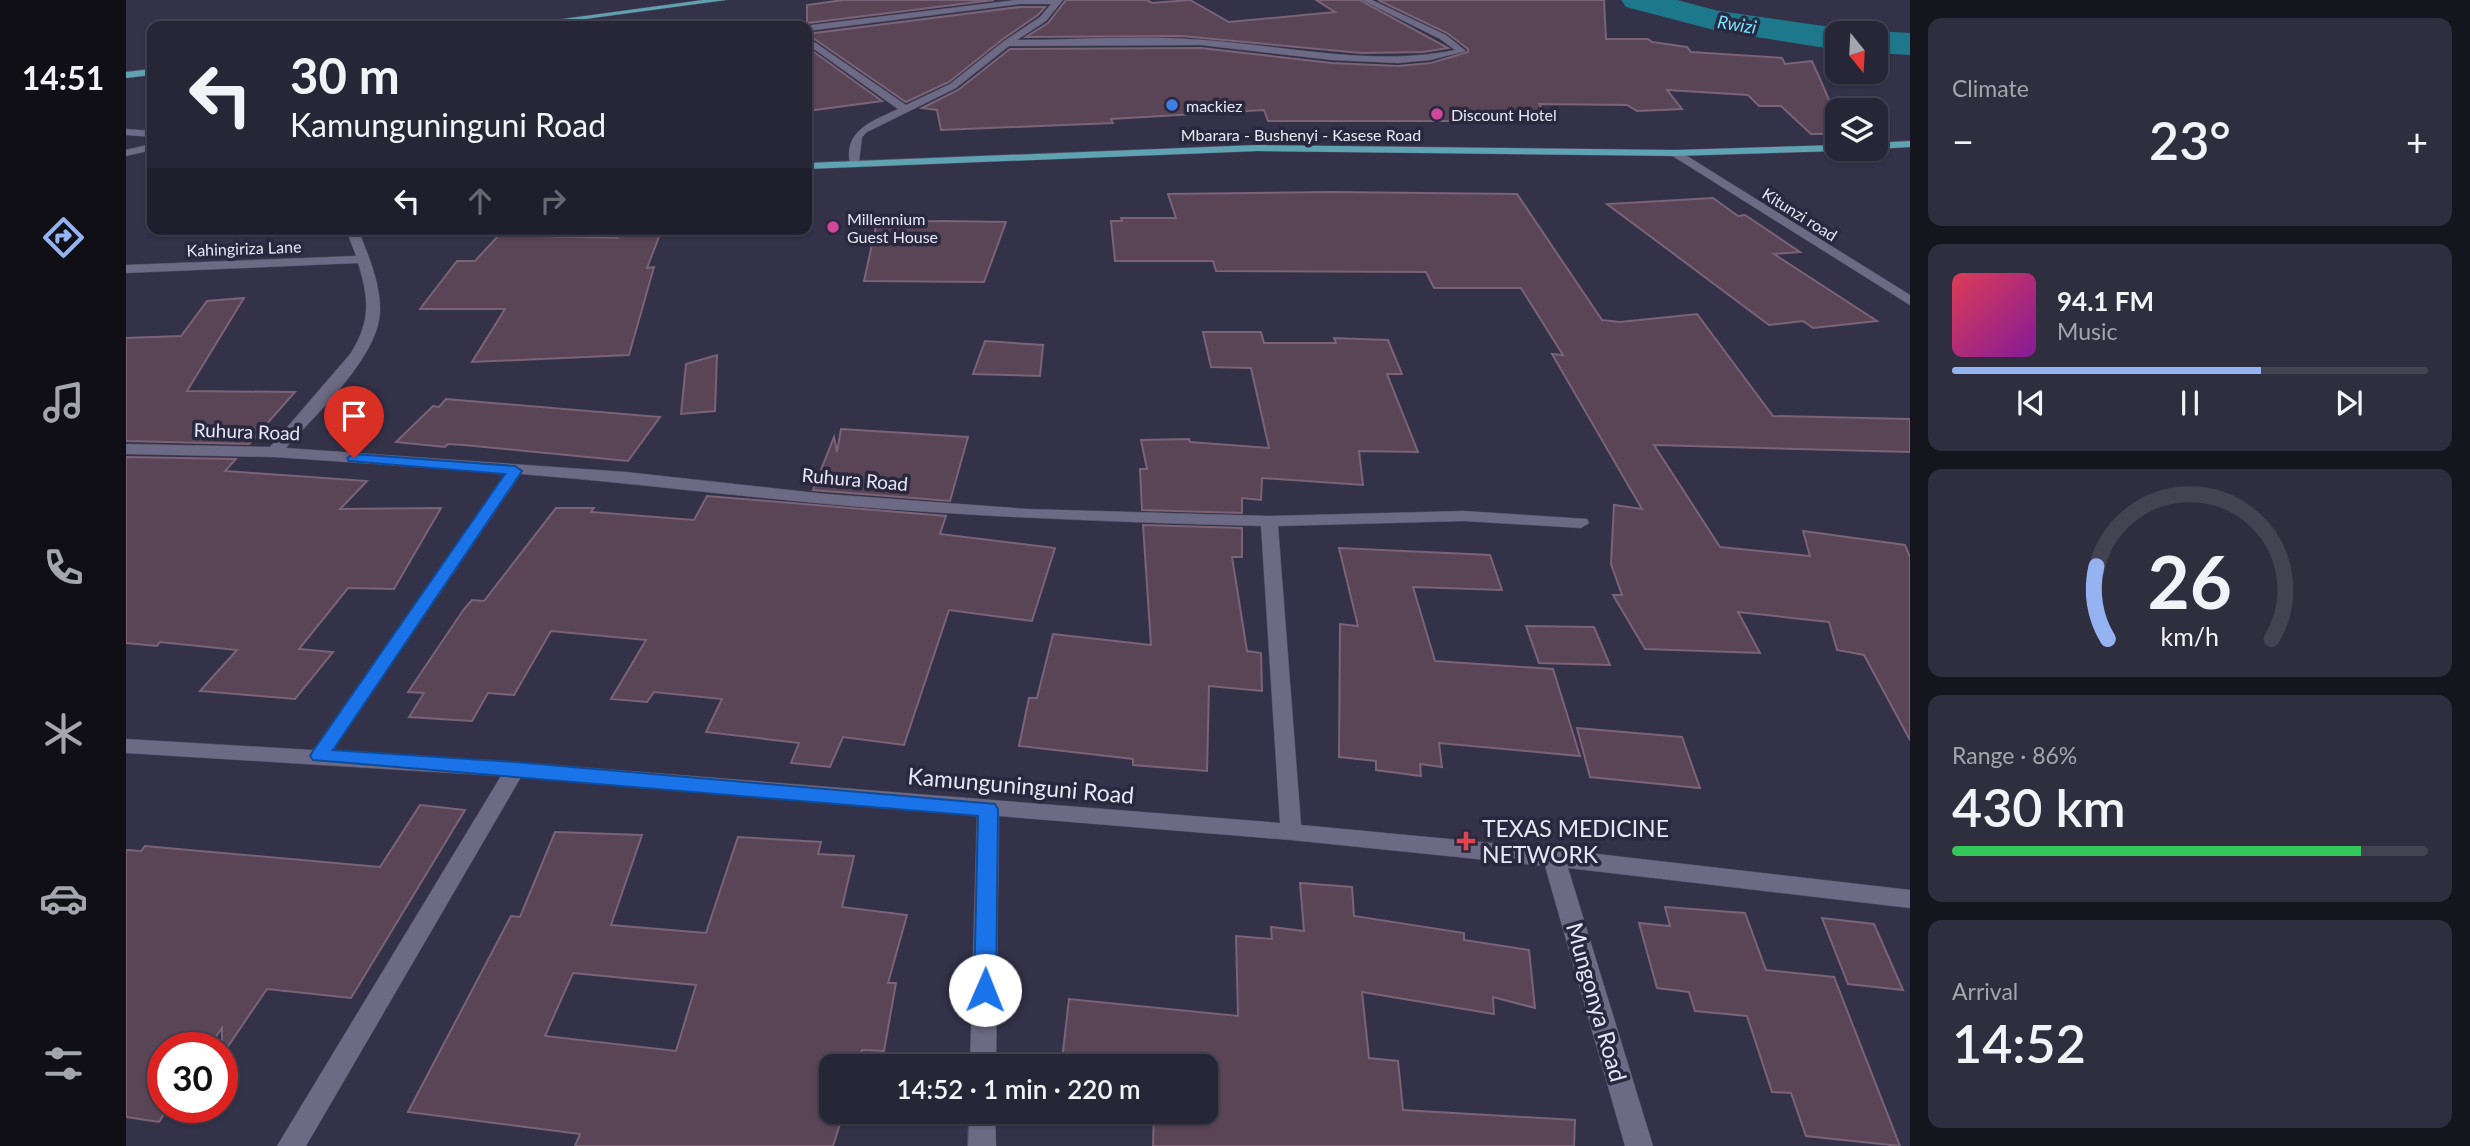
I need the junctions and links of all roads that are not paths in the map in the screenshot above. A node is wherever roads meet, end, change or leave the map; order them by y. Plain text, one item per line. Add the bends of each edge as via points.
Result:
1 (722, 0) edge
2 (1366, 0) edge
3 (1059, 1) edge
4 (555, 21) edge
5 (812, 27) edge
6 (1007, 43) junction
7 (812, 44) edge
8 (147, 73) edge
9 (126, 75) edge
10 (905, 109) junction
11 (126, 132) edge
12 (147, 134) edge
13 (1910, 144) edge
14 (1888, 145) edge
15 (147, 147) edge
16 (1825, 148) edge
17 (126, 153) edge
18 (1675, 153) junction
19 (854, 162) junction
20 (812, 166) edge
21 (354, 235) edge
22 (363, 259) junction
23 (126, 269) edge
24 (1910, 301) edge
25 (126, 449) edge
26 (274, 452) junction
27 (515, 471) junction
28 (1269, 521) junction
29 (1581, 523) dead end
30 (126, 746) edge
31 (319, 756) junction
32 (515, 769) junction
33 (988, 809) junction
34 (1291, 832) junction
35 (1554, 858) junction
36 (1910, 899) edge
37 (983, 1054) edge
38 (982, 1124) edge
39 (291, 1146) edge
40 (982, 1146) edge
41 (1639, 1146) edge

1 - 4 main road
2 - 6 street via 1462,51 1392,59 1199,42
3 - 5 street
3 - 6 street via 1044,19
6 - 10 street via 953,86
7 - 10 street
8 - 9 main road
10 - 19 street via 863,130
11 - 12 street
13 - 14 main road
15 - 17 street
16 - 18 main road, Mbarara - Bushenyi - Kasese Road
18 - 19 main road, Mbarara - Bushenyi - Kasese Road via 1258,148
18 - 24 street, Kitunzi road
19 - 20 main road, Mbarara - Bushenyi - Kasese Road
21 - 22 street
22 - 23 street, Kahingiriza Lane
22 - 26 street via 373,299 373,322 364,347
25 - 26 street, Ruhura Road
26 - 27 street, Ruhura Road
27 - 28 street, Ruhura Road via 1027,514
27 - 31 street
28 - 29 street, Ruhura Road via 1464,516
28 - 34 street
30 - 31 street, Kamunguninguni Road
31 - 32 street, Kamunguninguni Road
32 - 33 street, Kamunguninguni Road
32 - 39 street
33 - 34 street, Kamunguninguni Road
33 - 37 street
34 - 35 street, Kamunguninguni Road
35 - 36 street, Kamunguninguni Road
35 - 41 street, Mungonya Road
38 - 40 street

